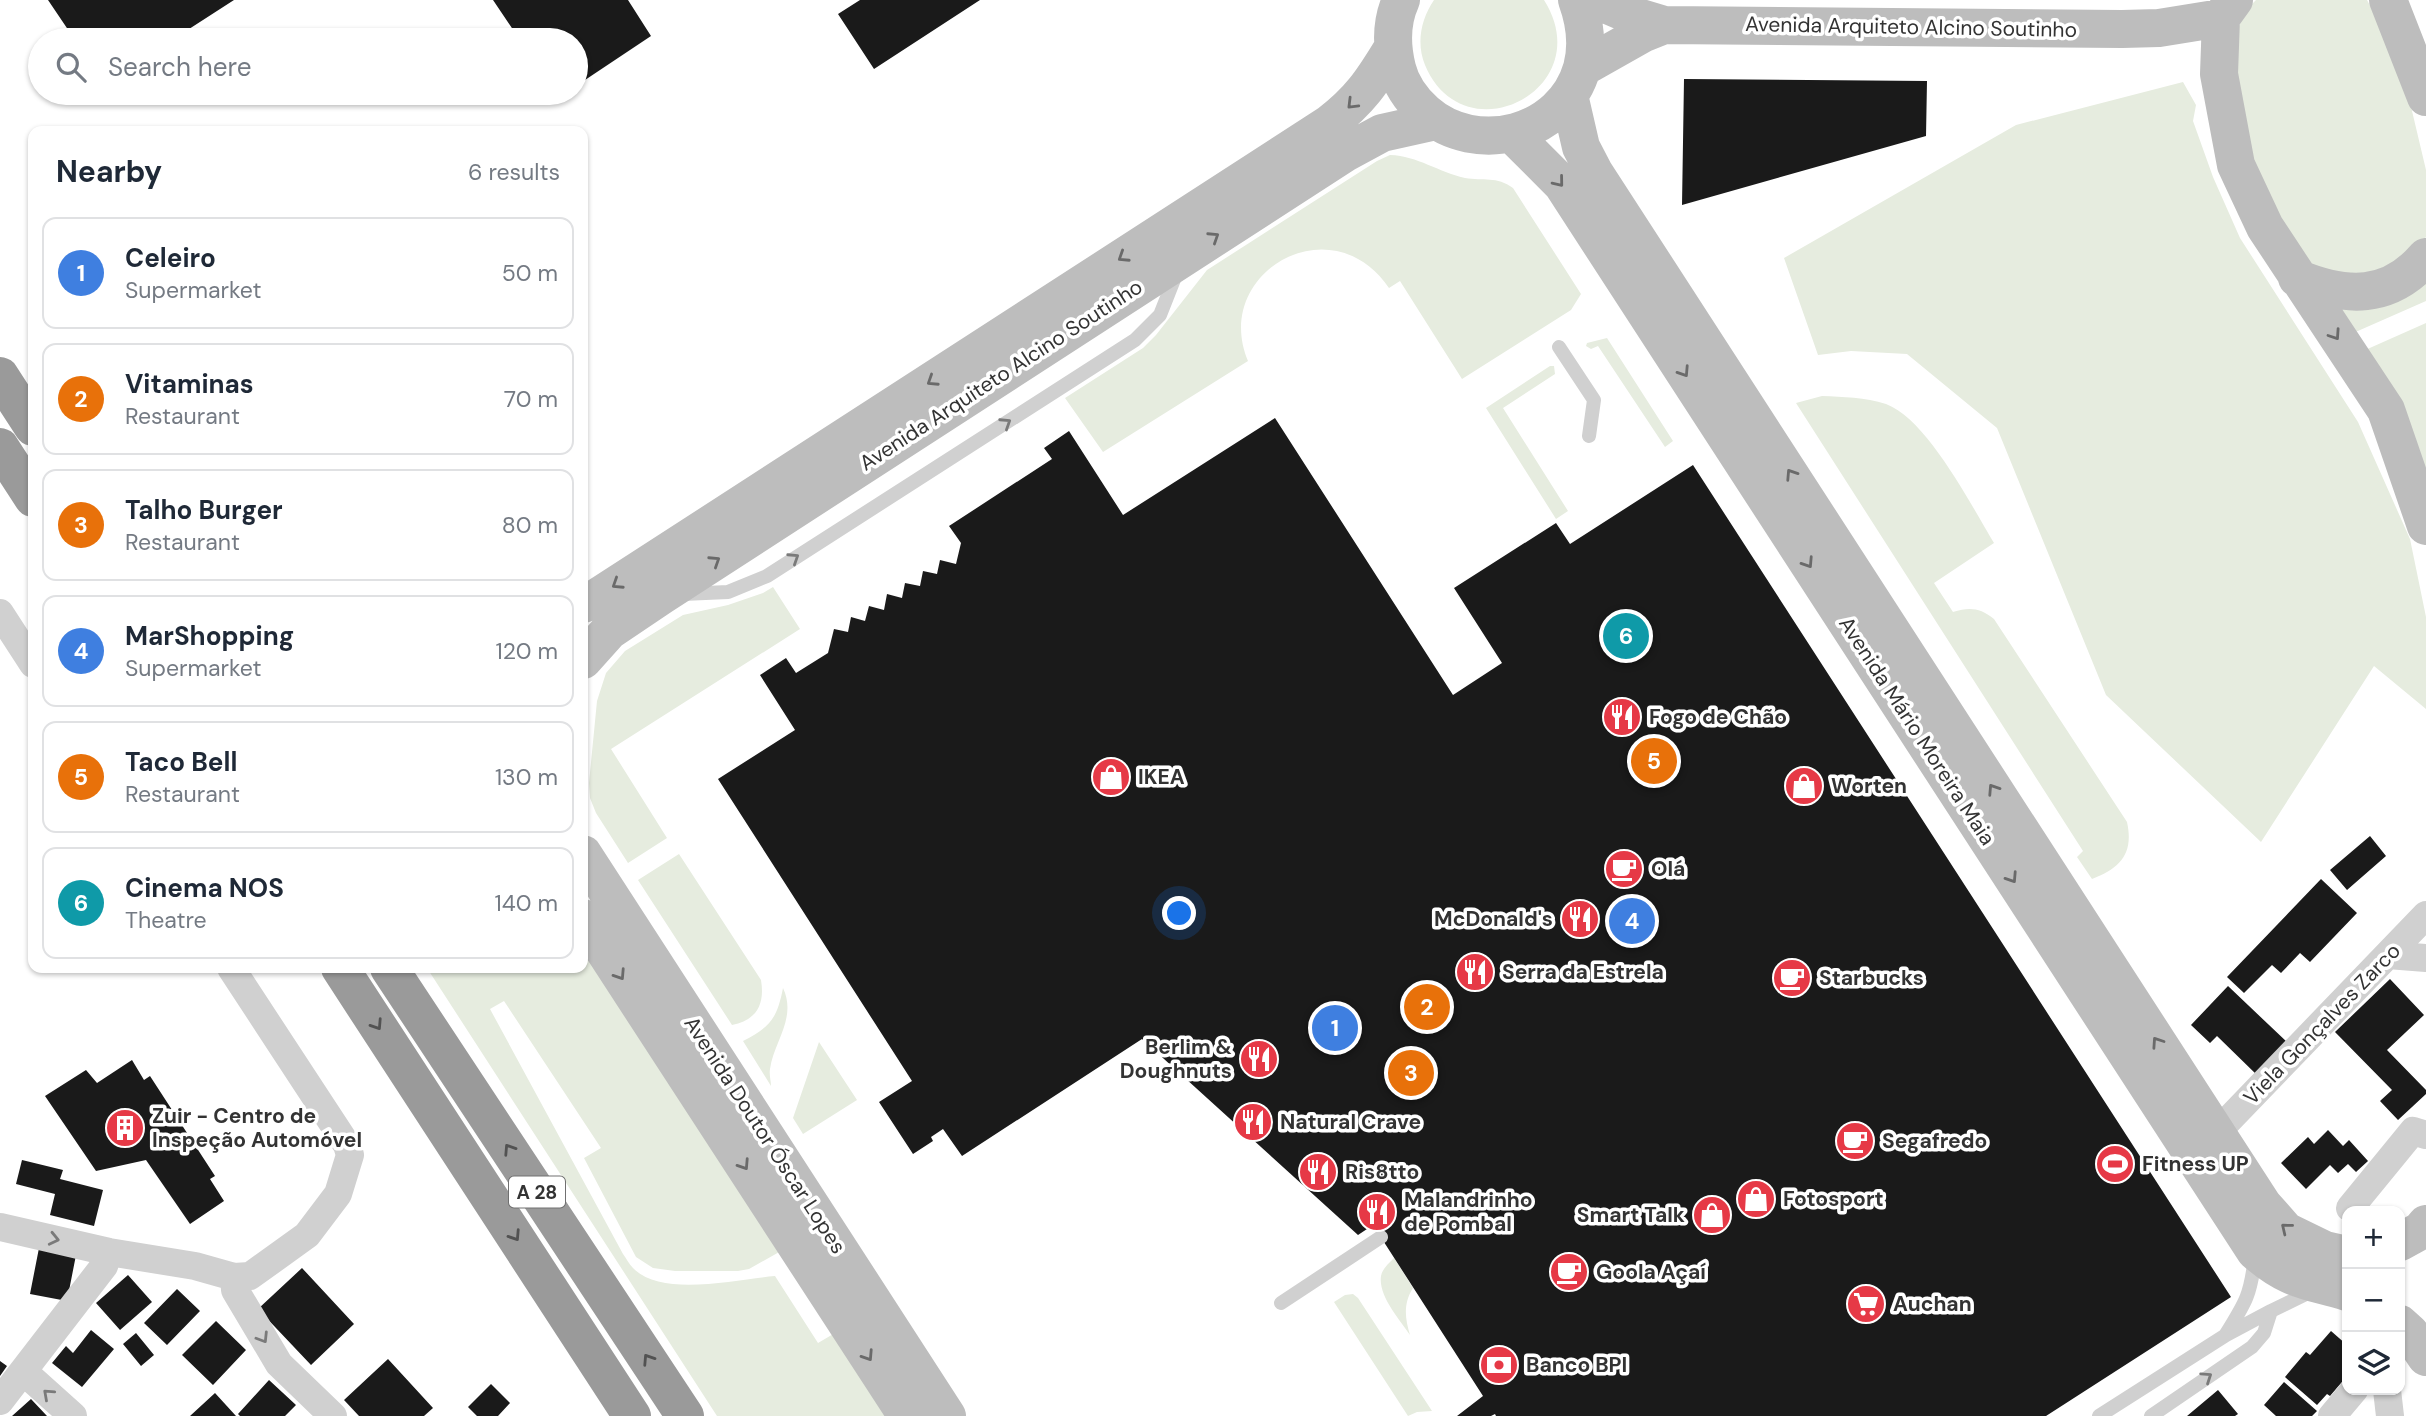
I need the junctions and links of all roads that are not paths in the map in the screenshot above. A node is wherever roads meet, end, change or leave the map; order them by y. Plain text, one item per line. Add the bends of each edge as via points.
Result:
1 (1401, 0) edge
2 (1577, 0) edge
3 (1596, 0) edge
4 (2227, 6) edge
5 (2391, 6) edge
6 (1664, 25) junction
7 (2158, 28) junction
8 (2426, 43) edge
9 (1392, 49) junction
10 (2219, 74) junction
11 (1575, 81) junction
12 (2426, 97) edge
13 (1436, 121) junction
14 (1512, 134) junction
15 (2426, 257) edge
16 (2297, 278) junction
17 (1559, 347) dead end
18 (0, 376) edge
19 (28, 419) edge
20 (1589, 436) dead end
21 (0, 447) edge
22 (28, 490) edge
23 (2426, 526) edge
24 (588, 602) edge
25 (0, 614) edge
26 (588, 654) edge
27 (28, 656) edge
28 (588, 862) edge
29 (2426, 915) edge
30 (588, 926) edge
31 (2388, 955) junction
32 (2426, 958) edge
33 (234, 973) edge
34 (343, 973) edge
35 (392, 973) edge
36 (2217, 1132) junction
37 (2426, 1135) edge
38 (2352, 1206) edge
39 (2426, 1224) edge
40 (0, 1227) edge
41 (1381, 1237) dead end
42 (2405, 1239) edge
43 (2255, 1251) junction
44 (108, 1252) junction
45 (2342, 1254) edge
46 (234, 1277) junction
47 (2335, 1289) edge
48 (1281, 1303) dead end
49 (2271, 1311) junction
50 (2405, 1328) edge
51 (2226, 1335) junction
52 (2426, 1357) edge
53 (24, 1372) junction
54 (2350, 1395) edge
55 (2388, 1395) edge
56 (0, 1401) edge
57 (73, 1416) edge
58 (333, 1416) edge
59 (632, 1416) edge
60 (685, 1416) edge
61 (907, 1416) edge
62 (947, 1416) edge
63 (2099, 1416) edge
64 (2151, 1416) edge
65 (2332, 1416) edge
66 (2390, 1416) edge

1 - 9 main road
2 - 11 main road, Avenida Mário Moreira Maia via 1586,44
3 - 6 main road, Avenida Arquiteto Alcino Soutinho
4 - 7 main road, Avenida Arquiteto Alcino Soutinho
4 - 10 main road
5 - 8 main road
5 - 12 main road
6 - 7 main road, Avenida Arquiteto Alcino Soutinho
6 - 11 main road, Avenida Arquiteto Alcino Soutinho via 1644,33
7 - 10 main road via 2193,48
9 - 13 main road via 1399,77 1414,102
9 -> 24 main road, Avenida Arquiteto Alcino Soutinho via 1353,106 1329,124
10 - 16 main road via 2236,165 2265,227
11 - 14 main road, Avenida Arquiteto Alcino Soutinho via 1553,112
36 -> 11 main road, Avenida Mário Moreira Maia via 1594,172 1581,147
13 - 14 main road via 1485,137
26 -> 13 main road, Avenida Arquiteto Alcino Soutinho via 609,631 661,596 1345,153 1382,133
14 -> 43 main road, Avenida Mário Moreira Maia via 1562,184
15 - 16 main road via 2413,272 2383,289 2323,289
16 -> 23 main road via 2386,410
17 - 20 lane via 1594,400
18 - 19 highway
21 - 22 highway
25 - 27 street
28 - 62 main road, Avenida Doutor Óscar Lopes
29 - 31 street, Viela Gonçalves Zarco
30 -> 61 main road, Avenida Doutor Óscar Lopes
31 - 32 street
31 - 36 street, Viela Gonçalves Zarco
33 - 46 street via 350,1155 338,1194 307,1235 250,1276
34 -> 59 highway, A 28
60 -> 35 highway, A 28
45 -> 36 main road, Avenida Mário Moreira Maia via 2286,1231 2263,1205
37 - 38 street via 2413,1132
39 - 42 main road
40 -> 44 street
41 - 48 lane
43 - 47 main road, Avenida Mário Moreira Maia via 2274,1268 2303,1282
43 - 51 lane via 2247,1302
44 - 46 street
44 - 53 street via 104,1266
46 -> 58 street via 235,1290 279,1364
47 - 49 lane
49 - 51 lane
64 -> 49 lane via 2252,1347 2264,1334
50 - 52 main road
51 - 63 lane
53 - 56 street
57 -> 53 street
54 - 65 street
55 - 66 street

